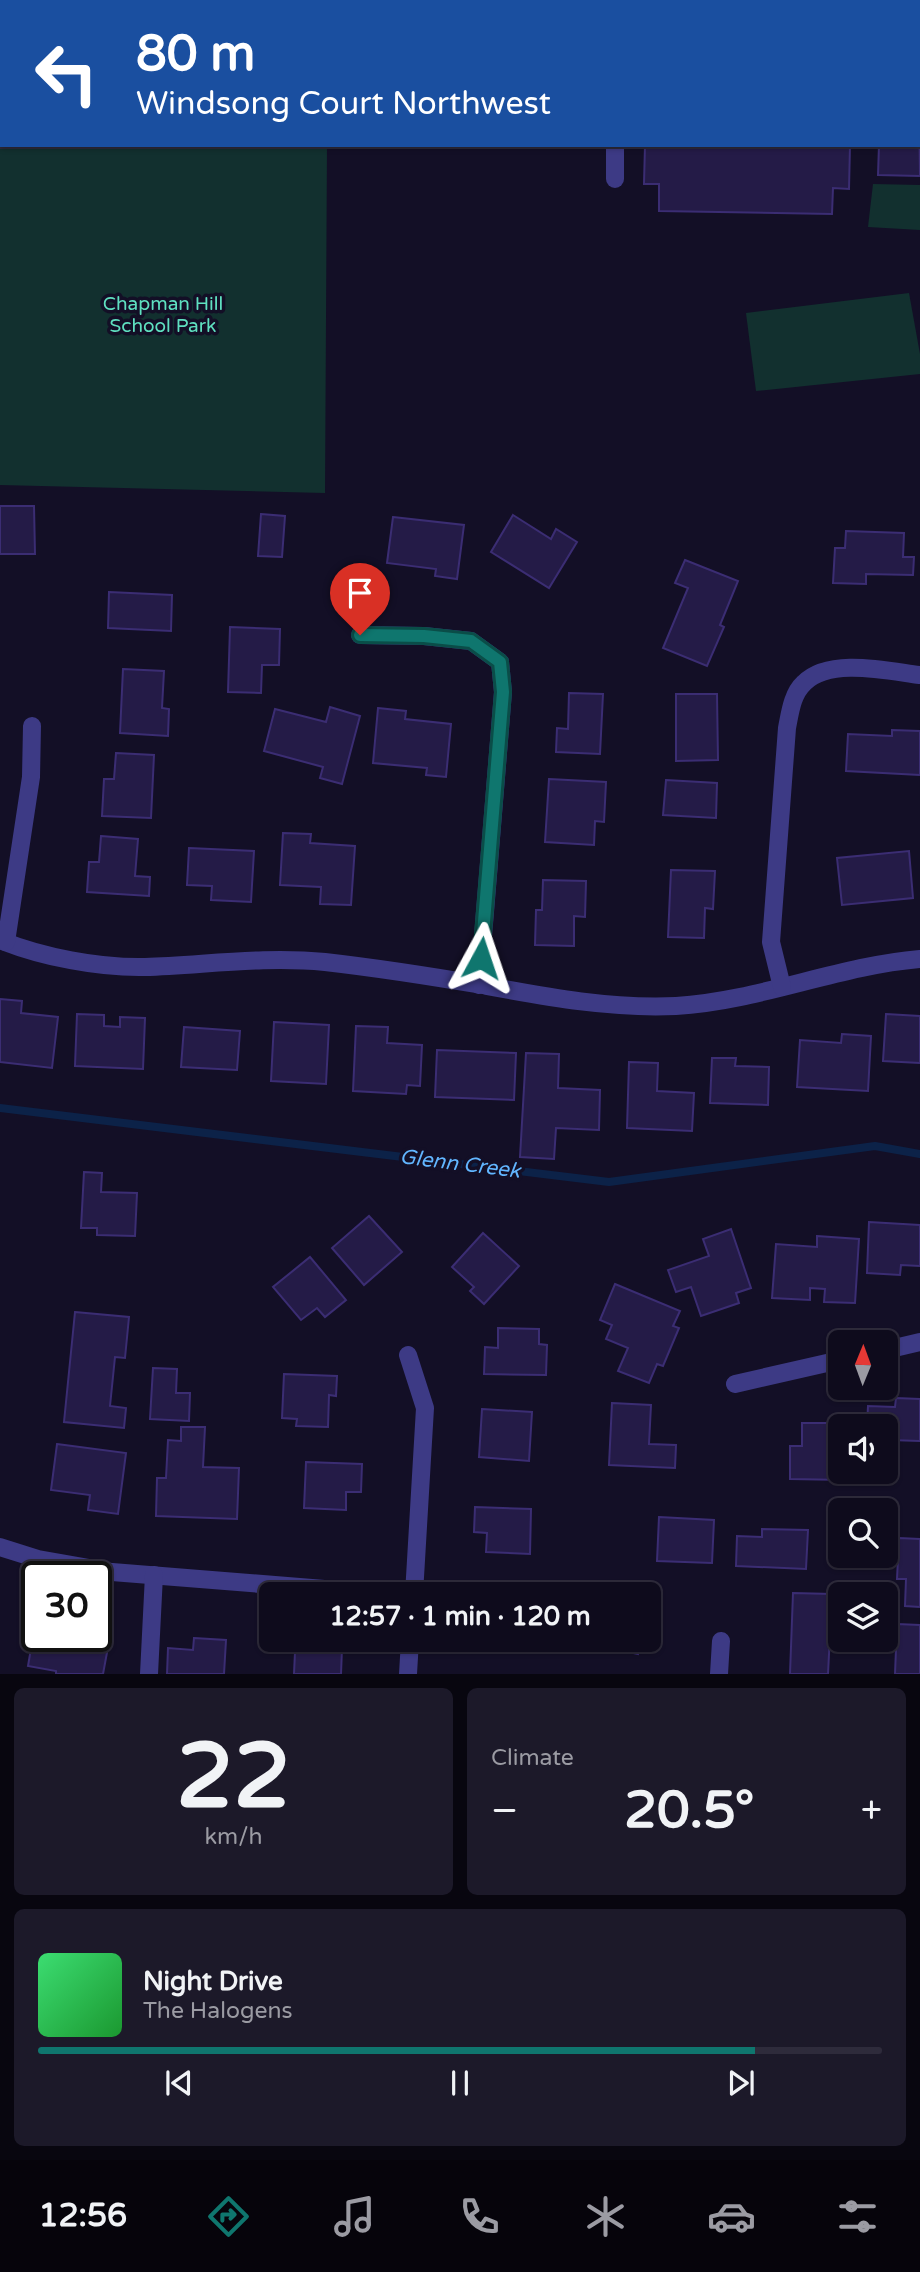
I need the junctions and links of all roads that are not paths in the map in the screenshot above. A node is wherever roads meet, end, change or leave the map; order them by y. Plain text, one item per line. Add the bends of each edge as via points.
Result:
1 (615, 147) edge
2 (615, 179) dead end
3 (360, 635) dead end
4 (920, 675) edge
5 (32, 726) dead end
6 (3, 941) edge
7 (920, 959) edge
8 (479, 985) junction
9 (782, 986) junction
10 (920, 1342) edge
11 (898, 1347) edge
12 (408, 1355) dead end
13 (828, 1363) edge
14 (735, 1384) dead end
15 (0, 1547) edge
16 (154, 1575) junction
17 (415, 1582) edge
18 (259, 1584) edge
19 (721, 1642) dead end
20 (409, 1652) edge
21 (149, 1674) edge
22 (408, 1674) edge
23 (719, 1674) edge

1 - 2 street
3 - 8 street via 471,641 500,662 503,692
4 - 9 street via 850,667 821,672 804,683 793,699 771,942
5 - 6 street via 31,777
6 - 8 street via 80,962 143,967 254,959 321,962
7 - 9 street via 884,962
8 - 9 street via 580,1003 633,1007 728,999
10 - 11 street
12 - 17 street via 425,1408
13 - 14 street
15 - 16 street via 38,1559
16 - 18 street
16 - 21 street
19 - 23 street
20 - 22 street

